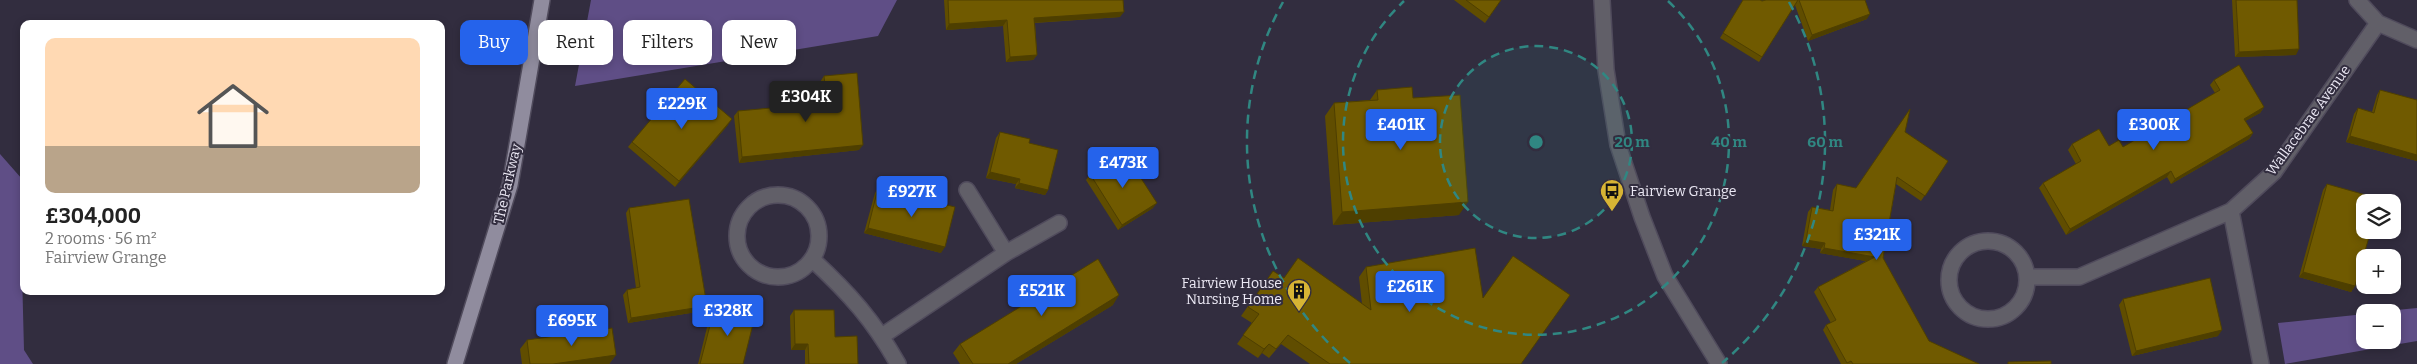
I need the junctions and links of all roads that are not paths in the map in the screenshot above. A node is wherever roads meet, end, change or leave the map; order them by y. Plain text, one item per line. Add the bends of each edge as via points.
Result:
1 (542, 0) edge
2 (1602, 0) edge
3 (2356, 0) edge
4 (2378, 22) junction
5 (2417, 40) edge
6 (967, 190) dead end
7 (2231, 211) junction
8 (1059, 223) dead end
9 (1006, 253) junction
10 (813, 260) junction
11 (2028, 277) junction
12 (882, 336) junction
13 (455, 364) edge
14 (898, 364) edge
15 (1719, 364) edge
16 (2261, 364) edge

1 - 13 main road, The Parkway via 510,185
2 - 15 street via 1606,70 1618,145 1665,276
3 - 4 street
4 - 5 street
4 - 7 street, Wallacebrae Avenue via 2274,172
6 - 9 street
7 - 11 street, Wallacebrae Avenue via 2079,277
7 - 16 street
8 - 9 street
9 - 12 street
10 - 10 street via 790,277 776,278 757,273 745,263 738,249 737,226 742,214 759,200 772,195 798,200 817,221 820,233
10 - 12 street via 849,293
11 - 11 street via 2023,299 2016,308 2007,314 1985,319 1964,311 1951,293 1949,282 1953,261 1960,252 1969,245 1991,240 2002,242 2020,256
12 - 14 street

